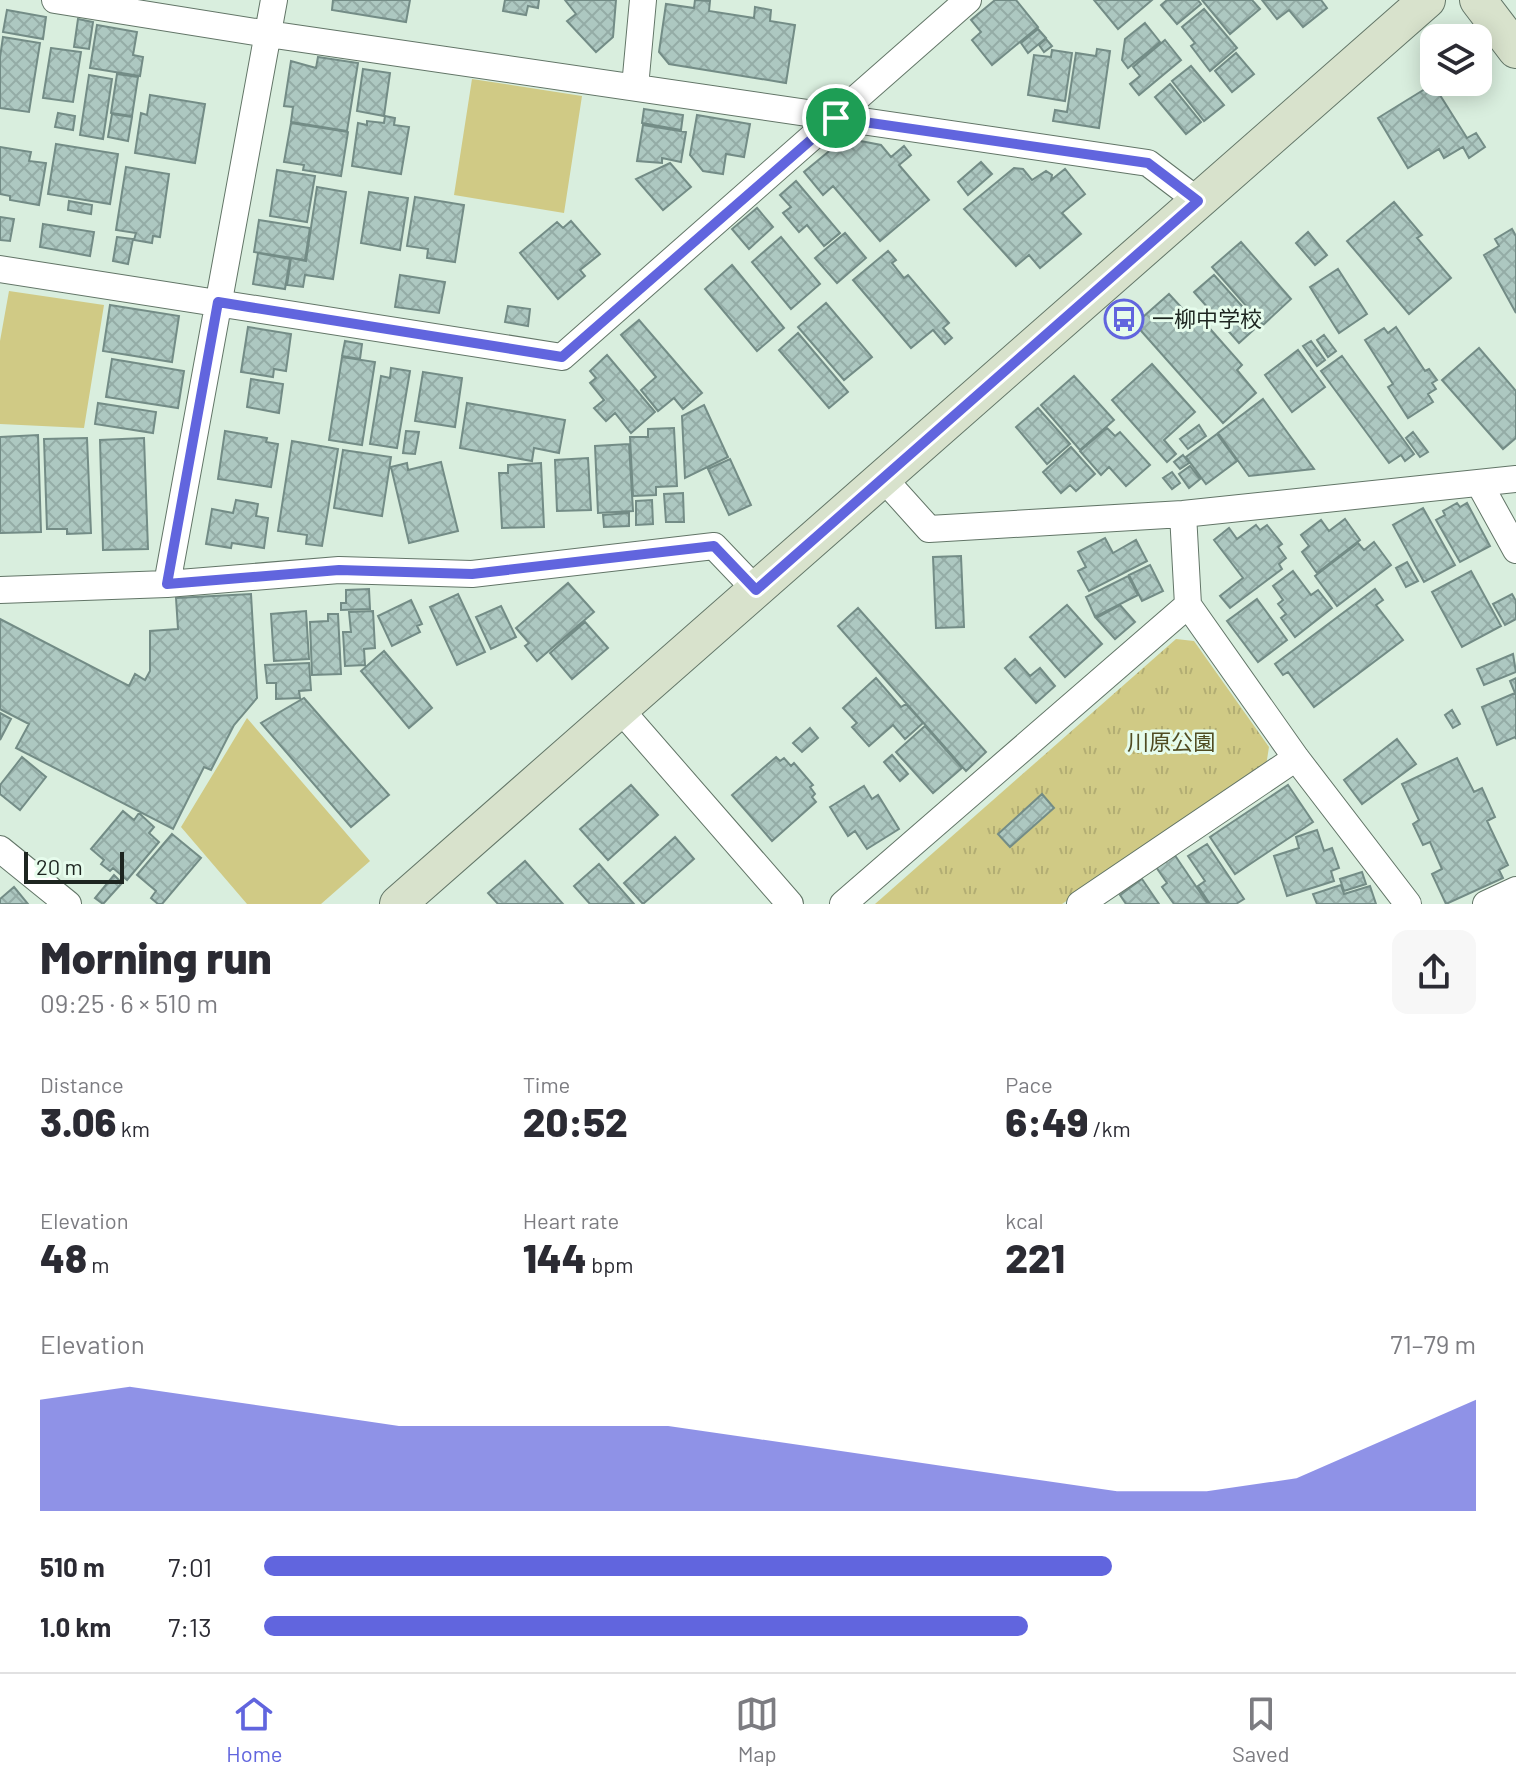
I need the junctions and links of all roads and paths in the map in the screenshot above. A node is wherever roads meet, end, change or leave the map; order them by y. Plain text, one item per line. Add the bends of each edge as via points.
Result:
1 (55, 0) edge
2 (274, 0) edge
3 (643, 0) edge
4 (968, 0) edge
5 (1427, 0) edge
6 (1478, 0) edge
7 (268, 34) junction
8 (1516, 50) edge
9 (635, 87) junction
10 (836, 118) junction
11 (1198, 201) junction
12 (0, 269) edge
13 (218, 302) junction
14 (883, 478) junction
15 (1516, 479) edge
16 (1479, 483) junction
17 (1183, 514) junction
18 (1516, 550) edge
19 (167, 584) junction
20 (0, 590) edge
21 (756, 590) junction
22 (1188, 605) junction
23 (620, 709) junction
24 (1296, 758) junction
25 (2, 855) edge
26 (1516, 890) edge
27 (68, 904) edge
28 (398, 904) edge
29 (790, 904) edge
30 (843, 904) edge
31 (1080, 904) edge
32 (1408, 904) edge
33 (1486, 904) edge

1 - 7 street
2 - 7 street
3 - 9 street
4 - 10 street
5 - 11 street
6 - 8 street
7 - 9 street
7 - 13 street
9 - 10 street
10 - 11 street via 1148,163
10 - 13 street via 562,357
11 - 14 street
12 - 13 street
13 - 19 street
14 - 17 street via 929,529
14 - 21 street
15 - 16 street
16 - 17 street
16 - 18 street
17 - 22 street
19 - 20 street
19 - 21 street via 339,570 472,574 714,546
21 - 23 street
22 - 24 street
22 - 30 street
23 - 28 street
23 - 29 street
24 - 31 street
24 - 32 street
25 - 27 street
26 - 33 street

